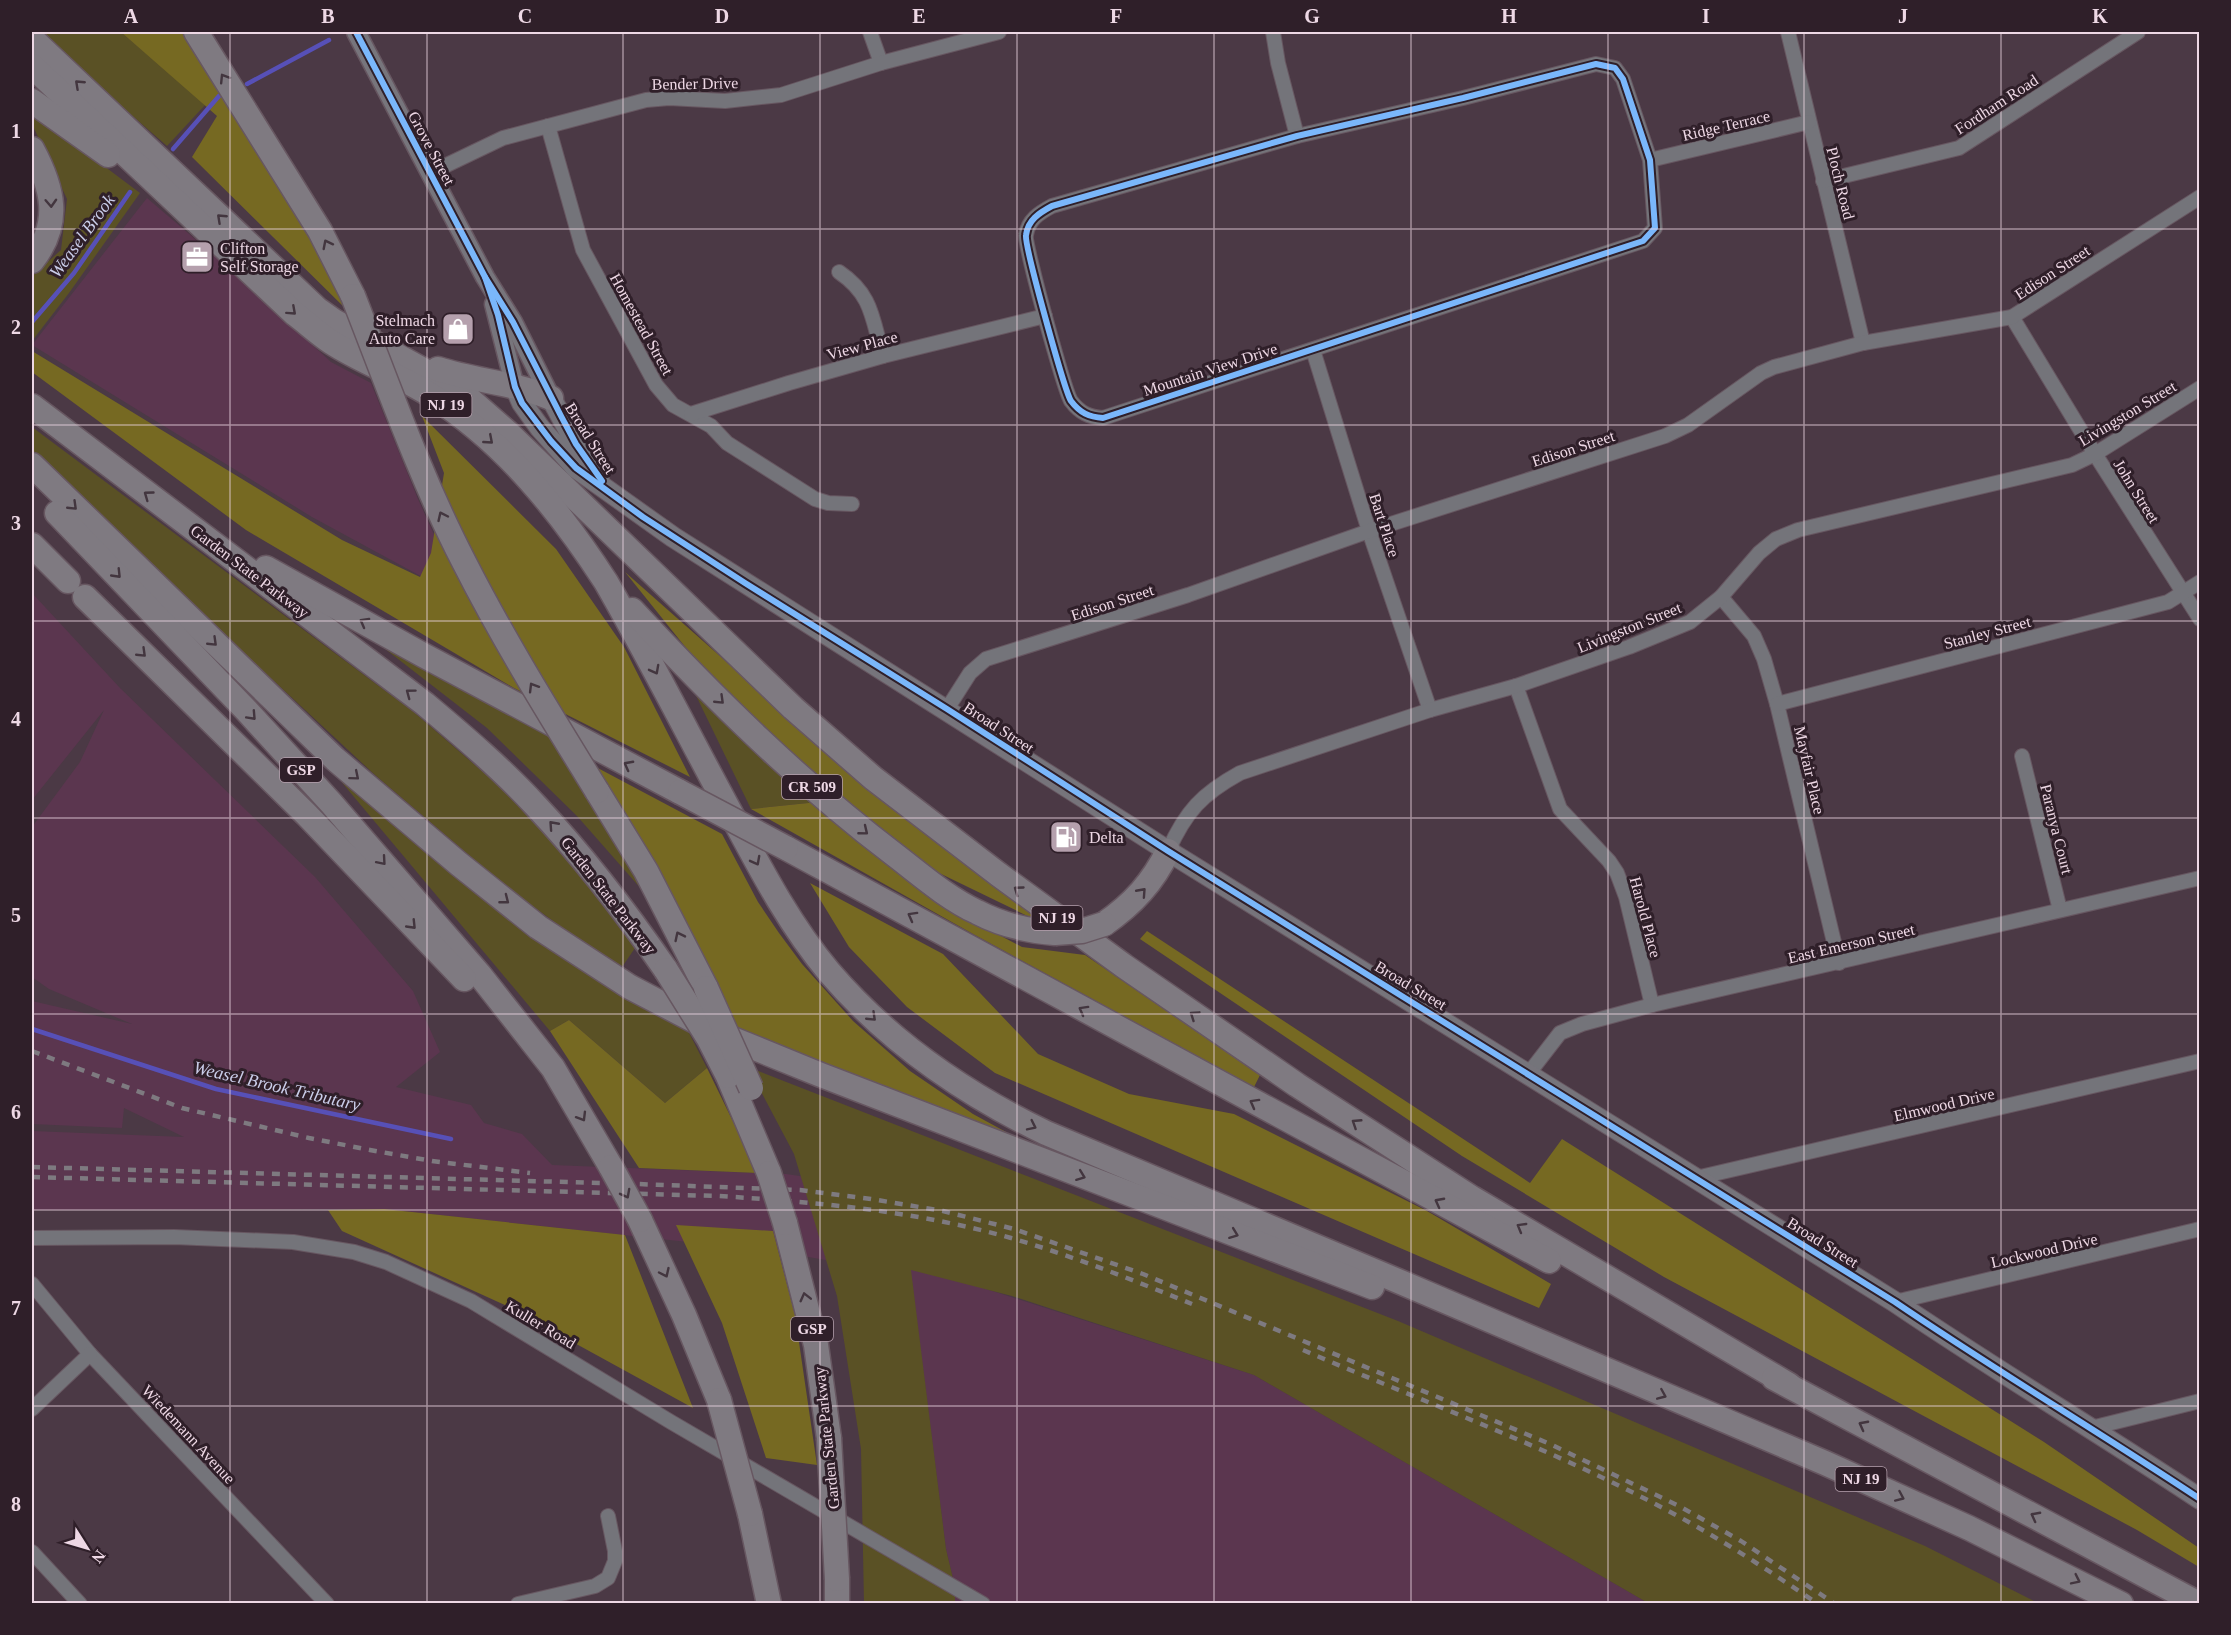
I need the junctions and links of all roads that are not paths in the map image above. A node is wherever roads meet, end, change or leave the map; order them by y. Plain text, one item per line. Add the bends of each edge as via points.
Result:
1 (196, 32) edge
2 (356, 32) edge
3 (870, 32) edge
4 (999, 32) edge
5 (1273, 32) edge
6 (1788, 32) edge
7 (2138, 32) edge
8 (35, 46) edge
9 (881, 63) junction
10 (32, 101) edge
11 (1809, 122) junction
12 (548, 126) junction
13 (1297, 136) junction
14 (32, 148) edge
15 (1650, 160) junction
16 (430, 173) junction
17 (1823, 181) junction
18 (2199, 197) edge
19 (176, 202) junction
20 (32, 261) edge
21 (839, 272) dead end
22 (485, 277) junction
23 (1045, 315) junction
24 (2012, 317) junction
25 (1863, 343) junction
26 (1313, 350) junction
27 (398, 356) junction
28 (882, 356) junction
29 (515, 387) junction
30 (2199, 388) edge
31 (551, 398) junction
32 (32, 406) edge
33 (691, 414) junction
34 (2095, 454) junction
35 (32, 465) edge
36 (32, 488) edge
37 (609, 491) junction
38 (852, 504) dead end
39 (196, 529) junction
40 (1369, 531) junction
41 (32, 545) edge
42 (606, 582) junction
43 (2199, 582) edge
44 (2182, 593) junction
45 (1721, 597) junction
46 (2199, 619) edge
47 (1516, 686) junction
48 (1777, 704) junction
49 (947, 709) junction
50 (1430, 710) junction
51 (2022, 756) dead end
52 (1168, 851) junction
53 (2199, 878) edge
54 (2060, 910) junction
55 (1839, 963) junction
56 (1652, 1005) junction
57 (2199, 1061) edge
58 (553, 1068) junction
59 (1529, 1073) junction
60 (769, 1173) junction
61 (1696, 1178) junction
62 (2199, 1229) edge
63 (32, 1238) edge
64 (32, 1284) edge
65 (1895, 1302) junction
66 (90, 1354) junction
67 (1609, 1372) junction
68 (1788, 1385) junction
69 (2199, 1401) edge
70 (32, 1409) edge
71 (2091, 1428) junction
72 (2199, 1499) edge
73 (608, 1516) dead end
74 (758, 1548) junction
75 (32, 1552) edge
76 (2124, 1563) junction
77 (2199, 1593) edge
78 (2116, 1601) edge
79 (80, 1604) edge
80 (327, 1604) edge
81 (518, 1604) edge
82 (760, 1604) edge
83 (769, 1604) edge
84 (837, 1604) edge
85 (983, 1604) edge
86 (2199, 1604) edge

60 -> 1 highway, bridge via 751,1088 706,988 646,871 514,655 463,561 353,296 320,231
2 - 16 street, Grove Street
3 - 9 street
4 - 9 street, Bender Drive
5 - 13 street
6 - 11 street, Ploch Road
7 - 17 street, Fordham Road via 1959,148
8 - 19 highway, NJ 19
27 -> 8 highway, NJ 19 via 317,309
9 - 12 street, Bender Drive via 781,95 725,101 646,100
10 - 19 highway
11 - 15 street, Ridge Terrace
11 - 17 street, Ploch Road
12 - 16 street, Bender Drive via 503,138
12 - 33 street, Homestead Street via 583,250 656,385 673,405
13 - 15 street, Mountain View Drive via 1596,64 1615,68 1623,79
13 - 23 street, Mountain View Drive via 1038,213 1025,237
14 -> 20 highway via 49,186 52,210 48,233
15 - 26 street, Mountain View Drive via 1655,228 1643,241
16 - 22 street, Grove Street
17 - 25 street, Ploch Road
18 - 24 street, Edison Street
19 -> 42 highway, NJ 19 via 295,314 332,342 432,396 497,447 546,498
21 - 28 street via 855,283 868,301
22 - 29 street, Grove Street
22 - 31 street, Grove Street via 513,322
23 - 26 street, Mountain View Drive via 1070,400 1088,416 1103,418
23 - 28 street, View Place
24 - 25 street, Edison Street
24 - 34 street, John Street
25 - 40 street, Edison Street via 1761,373 1688,425 1665,436
26 - 40 street, Bart Place
27 - 29 highway via 455,375
68 -> 27 highway, NJ 19 via 1472,1198 1287,1078 998,874 873,778 793,708 491,418 445,382
28 - 33 street, View Place
29 - 31 highway
29 - 37 main road, Broad Street via 522,403 551,441 576,468
30 - 34 street, Livingston Street
31 - 37 main road, Broad Street via 576,444
39 -> 32 highway, Garden State Parkway / GSP
33 - 38 street, Homestead Street via 711,426 727,443 814,499
34 - 44 street, John Street
34 - 45 street, Livingston Street via 2072,465 1798,530 1776,539 1759,553
35 -> 67 highway via 334,759 538,927 630,987 718,1033 821,1074 1382,1291
36 -> 58 highway, GSP via 174,633 331,803 479,974
37 - 49 main road, Broad Street via 718,566
60 -> 39 highway, Garden State Parkway / GSP, bridge via 709,1040 666,970 590,866 507,776 425,704
68 -> 39 highway, bridge via 1356,1158
40 - 49 street, Edison Street via 1188,595 987,659 970,674
40 - 50 street, Bart Place
41 -> 58 highway via 306,814
42 -> 52 highway, CR 509, bridge via 770,749 885,847 975,912 1011,926 1055,933 1082,931 1104,924 1133,901 1158,872
42 -> 67 highway, NJ 19 via 782,909 854,1000 914,1053 979,1098 1046,1133
43 - 44 street, Stanley Street
44 - 46 street, John Street
44 - 48 street, Stanley Street via 2168,602
45 - 47 street, Livingston Street via 1690,622
45 - 48 street, Mayfair Place via 1754,636
47 - 50 street, Livingston Street
47 - 56 street, Harold Place via 1560,809 1617,873
48 - 55 street, Mayfair Place
49 - 52 main road, Broad Street
50 - 52 street, Livingston Street via 1240,773 1200,801 1179,826
51 - 54 street, Paranya Court
52 - 59 main road, Broad Street
53 - 54 street, East Emerson Street
54 - 55 street, East Emerson Street
55 - 56 street, East Emerson Street
56 - 59 street, East Emerson Street via 1560,1033
57 - 61 street, Elmwood Drive
58 -> 74 highway, GSP, bridge via 640,1220 684,1315 719,1400
59 - 61 main road, Broad Street
84 -> 60 highway, Garden State Parkway / GSP, bridge via 829,1438 816,1345
61 - 65 main road, Broad Street
62 - 65 street, Lockwood Drive
63 - 85 street, Kuller Road via 174,1237 293,1242 354,1252 386,1262 471,1301
64 - 66 street, Wiedemann Avenue
65 - 71 main road, Broad Street
66 - 70 street
66 - 80 street, Wiedemann Avenue
67 -> 78 highway, NJ 19 via 1898,1496
76 -> 68 highway, NJ 19
69 - 71 street
71 - 72 main road, Broad Street
73 - 81 street via 615,1561 608,1578 595,1586
74 - 82 highway
74 - 83 highway, GSP
75 - 79 street
76 - 77 highway
76 - 86 highway, NJ 19

